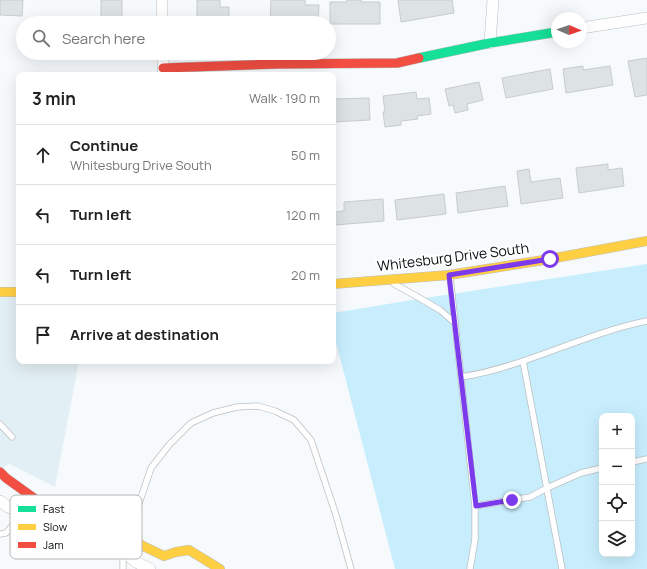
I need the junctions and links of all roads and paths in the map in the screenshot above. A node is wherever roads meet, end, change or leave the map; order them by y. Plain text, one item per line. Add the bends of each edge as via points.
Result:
1 (162, 0) edge
2 (493, 0) edge
3 (162, 16) edge
4 (647, 18) edge
5 (587, 27) edge
6 (551, 33) edge
7 (490, 43) junction
8 (162, 60) edge
9 (163, 72) edge
10 (647, 241) edge
11 (449, 275) junction
12 (384, 280) junction
13 (336, 284) edge
14 (0, 292) edge
15 (16, 292) edge
16 (647, 321) edge
17 (455, 323) junction
18 (523, 361) junction
19 (461, 377) junction
20 (0, 424) edge
21 (12, 437) dead end
22 (647, 459) edge
23 (635, 461) edge
24 (599, 469) edge
25 (0, 472) edge
26 (547, 488) junction
27 (30, 495) edge
28 (142, 495) edge
29 (0, 501) edge
30 (476, 506) junction
31 (10, 508) edge
32 (10, 528) edge
33 (0, 534) edge
34 (142, 545) edge
35 (132, 559) edge
36 (150, 569) edge
37 (220, 569) edge
38 (351, 569) edge
39 (470, 569) edge
40 (562, 569) edge

1 - 3 street
2 - 7 street
4 - 5 street
6 - 7 street
7 - 9 street via 397,63 276,64
8 - 9 street
10 - 11 street, Whitesburg Drive South
11 - 12 street, Whitesburg Drive South
11 - 17 lane
12 - 13 street, Whitesburg Drive South
12 - 17 lane via 434,306
14 - 15 street
16 - 18 lane via 593,336
17 - 19 lane
18 - 19 lane
18 - 26 lane
19 - 30 lane
20 - 21 lane
22 - 23 lane
24 - 26 lane via 581,473
25 - 27 street
26 - 30 lane via 530,497
26 - 40 lane
28 - 38 lane via 151,468 191,423 213,413 237,407 258,406 275,411 294,420 311,440
29 - 31 street
30 - 39 lane via 475,539
32 - 33 lane via 6,533
34 - 37 street via 164,556 189,550
35 - 36 street

